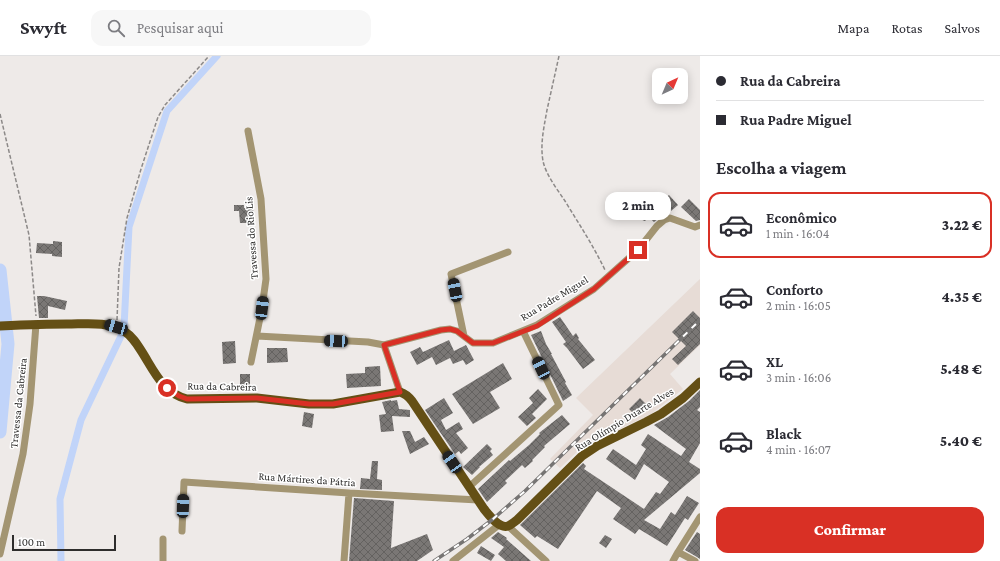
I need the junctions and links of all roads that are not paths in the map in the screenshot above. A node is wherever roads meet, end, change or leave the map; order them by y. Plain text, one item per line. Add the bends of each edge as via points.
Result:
1 (248, 131) dead end
2 (700, 225) edge
3 (508, 252) dead end
4 (32, 325) junction
5 (0, 326) edge
6 (523, 331) junction
7 (257, 336) junction
8 (464, 336) junction
9 (384, 345) junction
10 (251, 362) dead end
11 (700, 382) edge
12 (400, 392) junction
13 (469, 487) junction
14 (349, 493) junction
15 (478, 500) junction
16 (700, 517) edge
17 (504, 525) junction
18 (182, 531) dead end
19 (163, 538) dead end
20 (678, 552) junction
21 (0, 554) edge
22 (163, 561) edge
23 (344, 561) edge
24 (453, 561) edge
25 (546, 561) edge
26 (673, 561) edge
27 (695, 561) edge

1 - 7 street, Travessa do Rio Lis via 261,199 266,279
2 - 6 street, Rua Padre Miguel via 694,227 670,218 664,220 638,250 594,289 537,326
3 - 8 street via 452,274
4 - 5 main road, Rua da Cabreira
4 - 12 main road, Rua da Cabreira via 99,324 116,327 135,341 164,385 187,399 257,398 333,404
4 - 21 street, Travessa da Cabreira via 30,404 23,454
6 - 8 street, Rua Padre Miguel via 493,343 473,343
6 - 13 street via 559,405
7 - 9 street
7 - 10 street, Travessa do Rio Lis
8 - 9 street, Rua Padre Miguel via 450,329 441,330
9 - 12 street
11 - 17 main road, Rua Olímpio Duarte Alves via 661,414 582,456 517,520
12 - 13 main road via 412,401
13 - 15 main road
14 - 15 street, Rua Mártires da Pátria
14 - 18 street, Rua Mártires da Pátria via 184,482
14 - 23 street
15 - 17 main road via 489,515
16 - 20 street
17 - 24 street
17 - 25 street
19 - 22 street
20 - 26 street
20 - 27 street

